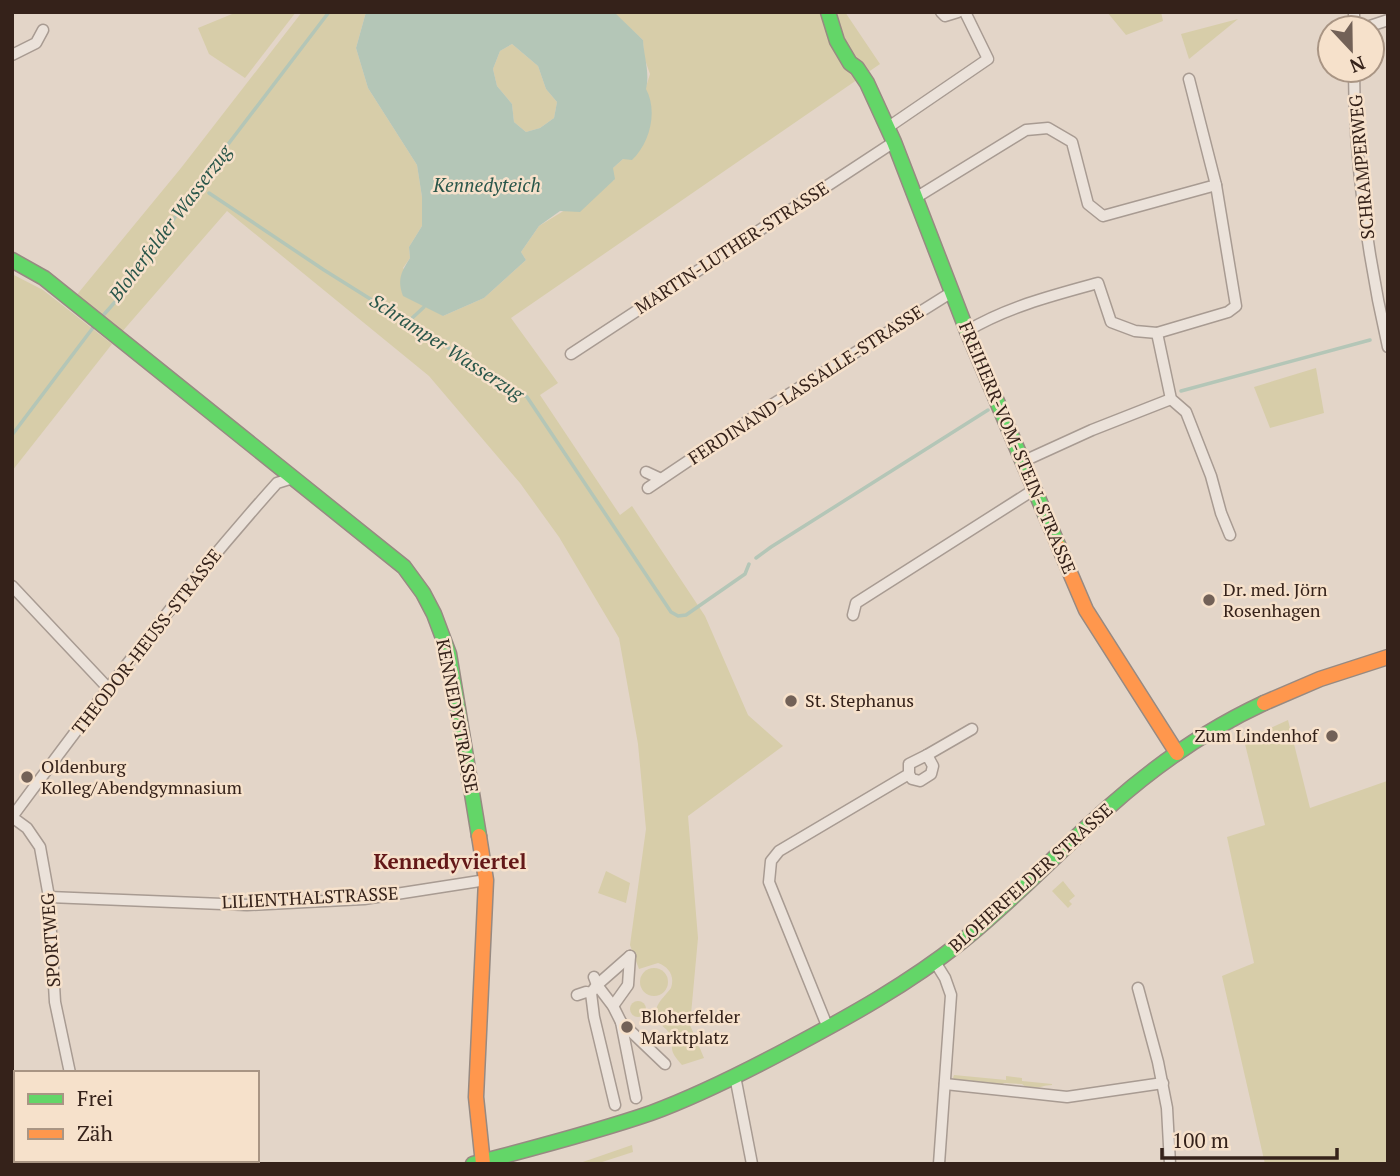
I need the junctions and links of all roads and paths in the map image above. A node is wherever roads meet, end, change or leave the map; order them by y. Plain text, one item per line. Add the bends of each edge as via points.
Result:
1 (828, 12) edge
2 (941, 12) edge
3 (958, 12) edge
4 (965, 12) edge
5 (43, 30) dead end
6 (12, 55) edge
7 (1189, 79) dead end
8 (1355, 84) edge
9 (887, 128) junction
10 (894, 142) junction
11 (1216, 185) junction
12 (917, 197) junction
13 (12, 260) edge
14 (952, 292) junction
15 (967, 331) junction
16 (1157, 333) junction
17 (1388, 347) edge
18 (571, 354) dead end
19 (1171, 399) junction
20 (1024, 461) junction
21 (646, 472) dead end
22 (293, 478) junction
23 (661, 479) junction
24 (648, 488) dead end
25 (1035, 489) junction
26 (1230, 535) dead end
27 (12, 586) edge
28 (853, 615) dead end
29 (1388, 657) edge
30 (108, 688) junction
31 (972, 729) dead end
32 (1177, 753) junction
33 (926, 755) junction
34 (909, 774) junction
35 (12, 817) edge
36 (486, 880) junction
37 (49, 897) junction
38 (935, 962) junction
39 (1138, 988) dead end
40 (587, 993) junction
41 (613, 1006) junction
42 (621, 1022) junction
43 (828, 1028) junction
44 (665, 1064) dead end
45 (70, 1071) edge
46 (735, 1076) junction
47 (1163, 1083) junction
48 (945, 1084) junction
49 (636, 1098) dead end
50 (615, 1105) dead end
51 (479, 1163) edge
52 (752, 1164) edge
53 (939, 1164) edge
54 (1170, 1164) edge

1 - 9 street, FREIHERR-VOM-STEIN-STRASSE via 837,41 867,83
2 - 3 street via 945,16
4 - 9 street via 988,59
5 - 6 street via 36,43
7 - 11 street
8 - 17 street, SCHRAMPERWEG via 1369,243
9 - 10 street, FREIHERR-VOM-STEIN-STRASSE
10 - 12 street, FREIHERR-VOM-STEIN-STRASSE
10 - 18 street, MARTIN-LUTHER-STRASSE
11 - 12 street via 1103,216 1088,204 1072,142 1048,128 1026,130
11 - 16 street via 1236,306
12 - 14 street, FREIHERR-VOM-STEIN-STRASSE
13 - 22 street, KENNEDYSTRASSE via 44,278
14 - 15 street, FREIHERR-VOM-STEIN-STRASSE
14 - 23 street, FERDINAND-LASSALLE-STRASSE
15 - 16 street via 1036,301 1098,283 1111,322
15 - 20 street, FREIHERR-VOM-STEIN-STRASSE
16 - 19 street
19 - 20 street
19 - 26 street via 1186,412
20 - 25 street, FREIHERR-VOM-STEIN-STRASSE
21 - 23 street
22 - 30 street, THEODOR-HEUSS-STRASSE via 277,484 250,513
22 - 36 street, KENNEDYSTRASSE via 404,567 434,614 449,654
23 - 24 street, FERDINAND-LASSALLE-STRASSE
25 - 28 street via 856,603
25 - 32 street, FREIHERR-VOM-STEIN-STRASSE via 1086,610
27 - 30 street
29 - 32 street, BLOHERFELDER STRASSE via 1277,696
30 - 35 street, THEODOR-HEUSS-STRASSE
31 - 33 street
32 - 38 street, BLOHERFELDER STRASSE via 1130,789 980,928
33 - 34 street via 909,764
33 - 34 street via 933,766 931,774 920,781
34 - 43 street via 779,851 771,861 769,883
35 - 37 street, SPORTWEG via 40,847
36 - 37 street, LILIENTHALSTRASSE via 364,899 247,905
36 - 51 street, KENNEDYSTRASSE via 476,1097
37 - 45 street, SPORTWEG via 55,1002
38 - 43 street, BLOHERFELDER STRASSE
38 - 48 street via 951,995
39 - 47 street
40 - 41 street
40 - 41 street via 630,956 628,985
40 - 50 street
41 - 42 street
42 - 44 street
42 - 49 street
43 - 46 street, BLOHERFELDER STRASSE
46 - 51 street, BLOHERFELDER STRASSE via 663,1108
46 - 52 street
47 - 48 street via 1067,1097
47 - 54 street
48 - 53 street

